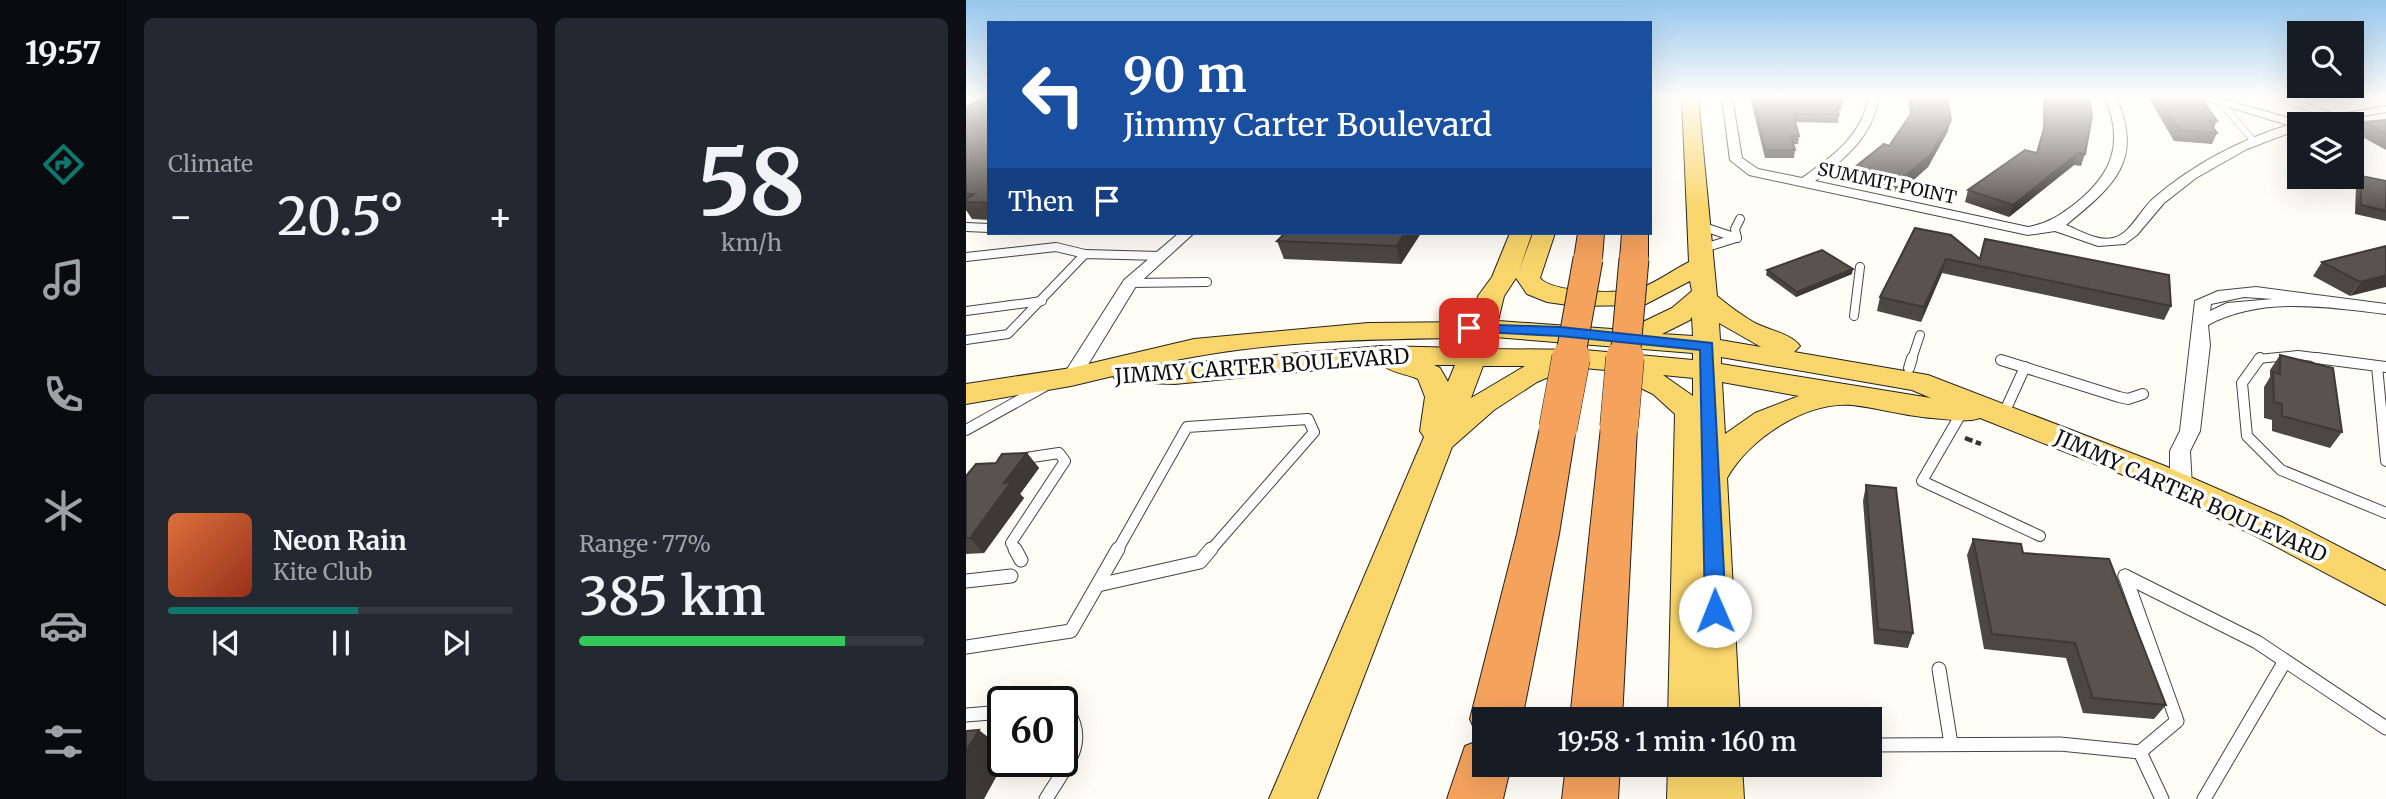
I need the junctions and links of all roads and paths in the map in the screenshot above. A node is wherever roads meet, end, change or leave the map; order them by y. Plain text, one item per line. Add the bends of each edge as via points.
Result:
1 (1692, 134) edge
2 (1732, 134) edge
3 (1863, 134) edge
4 (2119, 134) edge
5 (2248, 134) edge
6 (2268, 134) edge
7 (2252, 139) junction
8 (1803, 184) junction
9 (1740, 219) dead end
10 (1698, 224) junction
11 (2056, 226) junction
12 (966, 227) edge
13 (987, 228) edge
14 (1185, 235) edge
15 (1520, 235) edge
16 (1543, 235) edge
17 (1737, 238) junction
18 (1589, 246) edge
19 (1634, 246) edge
20 (1085, 254) junction
21 (1160, 256) junction
22 (966, 257) edge
23 (1699, 258) junction
24 (1860, 267) dead end
25 (1207, 282) dead end
26 (1130, 283) junction
27 (1500, 284) junction
28 (1705, 296) junction
29 (1043, 301) junction
30 (2386, 309) edge
31 (966, 311) edge
32 (1854, 316) dead end
33 (1416, 328) junction
34 (1920, 335) dead end
35 (1473, 336) junction
36 (969, 337) edge
37 (1585, 350) junction
38 (1707, 358) junction
39 (2001, 360) dead end
40 (2025, 367) junction
41 (2381, 367) edge
42 (1909, 368) junction
43 (1175, 374) junction
44 (1064, 378) junction
45 (966, 394) edge
46 (2143, 394) dead end
47 (1860, 395) junction
48 (1999, 411) junction
49 (1962, 412) junction
50 (966, 430) edge
51 (1434, 449) junction
52 (1004, 461) edge
53 (2386, 461) edge
54 (1712, 477) junction
55 (2181, 486) junction
56 (2386, 513) edge
57 (2040, 536) dead end
58 (1021, 560) dead end
59 (1011, 576) dead end
60 (966, 581) edge
61 (1098, 585) junction
62 (2386, 589) edge
63 (966, 647) edge
64 (2285, 661) junction
65 (1940, 669) dead end
66 (1499, 707) edge
67 (1597, 707) edge
68 (1690, 707) edge
69 (1718, 707) edge
70 (987, 713) edge
71 (966, 715) edge
72 (2386, 729) edge
73 (1951, 744) junction
74 (1882, 745) edge
75 (2140, 752) junction
76 (1059, 777) edge
77 (1481, 777) edge
78 (1592, 777) edge
79 (1691, 777) edge
80 (1719, 777) edge
81 (1046, 799) edge
82 (1293, 799) edge
83 (1475, 799) edge
84 (1590, 799) edge
85 (1691, 799) edge
86 (1720, 799) edge
87 (2162, 799) edge
88 (2204, 799) edge

1 - 10 main road
2 - 8 street, SUMMIT POINT via 1736,160 1754,172
3 - 8 street
4 - 11 street via 2118,158 2105,186
5 - 7 lane
6 - 7 street
7 - 11 street via 2188,176 2151,206 2126,238 2112,243
8 - 11 street, SUMMIT POINT via 2028,231
9 - 17 lane
10 - 17 lane
10 - 23 main road
12 - 13 lane
14 - 21 street
15 - 27 main road
16 - 23 main road via 1528,279 1547,294 1644,297
17 - 23 lane
18 - 66 highway, bridge via 1538,534
19 - 67 highway, bridge
20 - 21 lane
20 - 22 lane via 1056,247
20 - 29 lane
21 - 26 street
23 - 28 main road
24 - 32 lane
25 - 26 lane
26 - 44 street
27 - 33 main road via 1444,318
27 - 35 main road
27 - 37 main road via 1521,316
28 - 37 main road via 1681,314
28 - 38 main road
28 - 42 main road via 1728,318 1763,339
29 - 31 lane via 988,312
29 - 36 lane via 1008,334
30 - 55 street via 2311,301 2227,308 2199,323 2201,345 2190,431 2180,451
33 - 35 main road, JIMMY CARTER BOULEVARD
33 - 44 main road, JIMMY CARTER BOULEVARD via 1194,347
34 - 42 lane
35 - 37 main road, JIMMY CARTER BOULEVARD
35 - 43 main road, JIMMY CARTER BOULEVARD via 1352,357
35 - 51 main road
37 - 38 main road, JIMMY CARTER BOULEVARD
37 - 38 main road
37 - 51 main road via 1484,402
37 - 68 main road via 1663,384 1690,412
38 - 47 main road, JIMMY CARTER BOULEVARD
38 - 48 main road, JIMMY CARTER BOULEVARD via 1740,351 1905,379
38 - 54 main road
39 - 40 lane
40 - 46 lane via 2128,399
40 - 48 lane
41 - 53 lane
41 - 56 lane via 2298,355 2260,357 2242,383 2247,436 2281,470
42 - 48 main road via 1965,389
43 - 44 main road, JIMMY CARTER BOULEVARD
43 - 51 main road via 1406,362 1430,374 1440,397
44 - 45 main road, JIMMY CARTER BOULEVARD
44 - 50 lane
47 - 49 main road, JIMMY CARTER BOULEVARD
47 - 54 main road via 1805,405 1757,424 1729,447
48 - 49 main road, JIMMY CARTER BOULEVARD
48 - 55 main road, JIMMY CARTER BOULEVARD
49 - 57 lane via 1922,481
51 - 82 main road
52 - 58 lane via 1059,453 1065,461 1011,543
54 - 69 main road
55 - 62 main road, JIMMY CARTER BOULEVARD
59 - 60 lane
61 - 61 lane via 1188,427 1308,419 1314,432 1200,562
61 - 63 lane via 1071,631
64 - 72 lane
64 - 75 lane via 2257,642 2124,576 2177,721
64 - 88 lane
65 - 73 lane
70 - 71 lane
73 - 74 lane
73 - 75 lane via 2060,744
75 - 87 lane
76 - 81 lane
77 - 83 highway
78 - 84 highway
79 - 85 main road
80 - 86 main road

